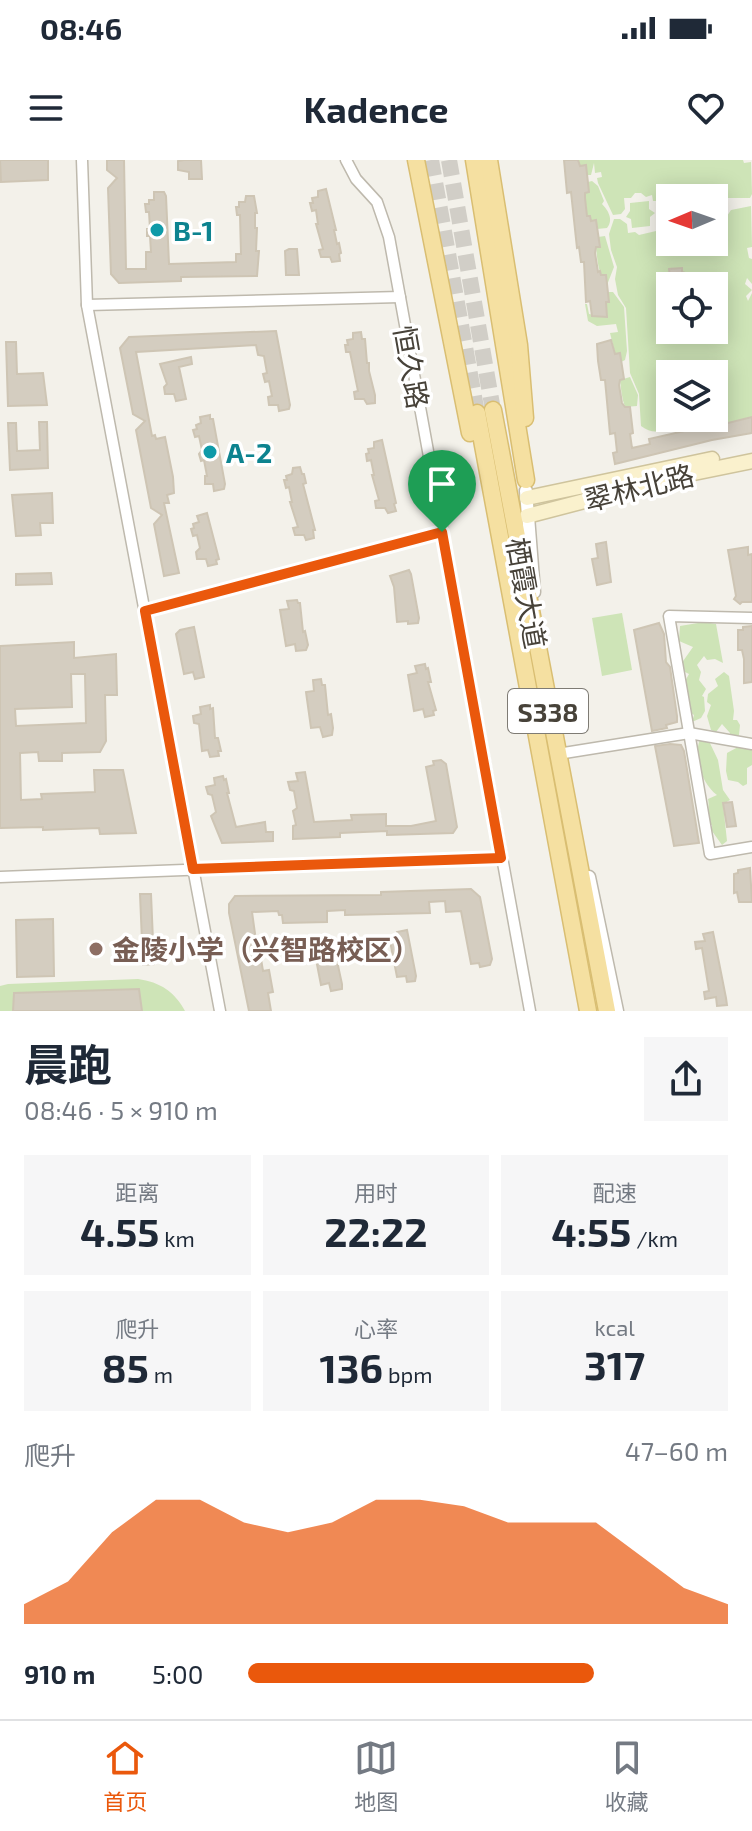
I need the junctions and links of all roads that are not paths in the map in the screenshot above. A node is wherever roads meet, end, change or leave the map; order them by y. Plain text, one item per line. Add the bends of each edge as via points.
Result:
1 (82, 160) edge
2 (346, 160) edge
3 (416, 160) edge
4 (472, 160) edge
5 (489, 160) edge
6 (400, 297) junction
7 (87, 305) junction
8 (752, 452) edge
9 (752, 461) edge
10 (526, 480) junction
11 (527, 498) junction
12 (527, 516) junction
13 (442, 532) junction
14 (145, 611) junction
15 (752, 618) edge
16 (519, 640) junction
17 (689, 733) junction
18 (752, 744) edge
19 (564, 753) junction
20 (752, 847) edge
21 (501, 858) junction
22 (193, 869) junction
23 (0, 877) edge
24 (220, 1011) edge
25 (530, 1011) edge
26 (588, 1011) edge
27 (607, 1011) edge
28 (617, 1011) edge

1 - 7 street
2 - 6 street, 恒久路 via 377,202
3 - 16 main road via 492,548
4 - 10 main road
5 - 10 main road via 519,345
6 - 7 street
6 - 13 street, 恒久路
7 - 14 street
8 - 11 main road, 翠林北路
9 - 12 main road, 翠林北路
10 - 11 street
11 - 12 street
12 - 19 street via 535,601
13 - 14 street
13 - 21 street, 恒久路
14 - 22 street
15 - 17 street via 669,616
16 - 26 main road, 栖霞大道 / S338
16 - 27 main road, 栖霞大道 / S338 via 485,412
17 - 18 street
17 - 19 street
17 - 20 street via 710,854
19 - 28 street
21 - 22 street
21 - 25 street, 恒久路
22 - 23 street
22 - 24 street

